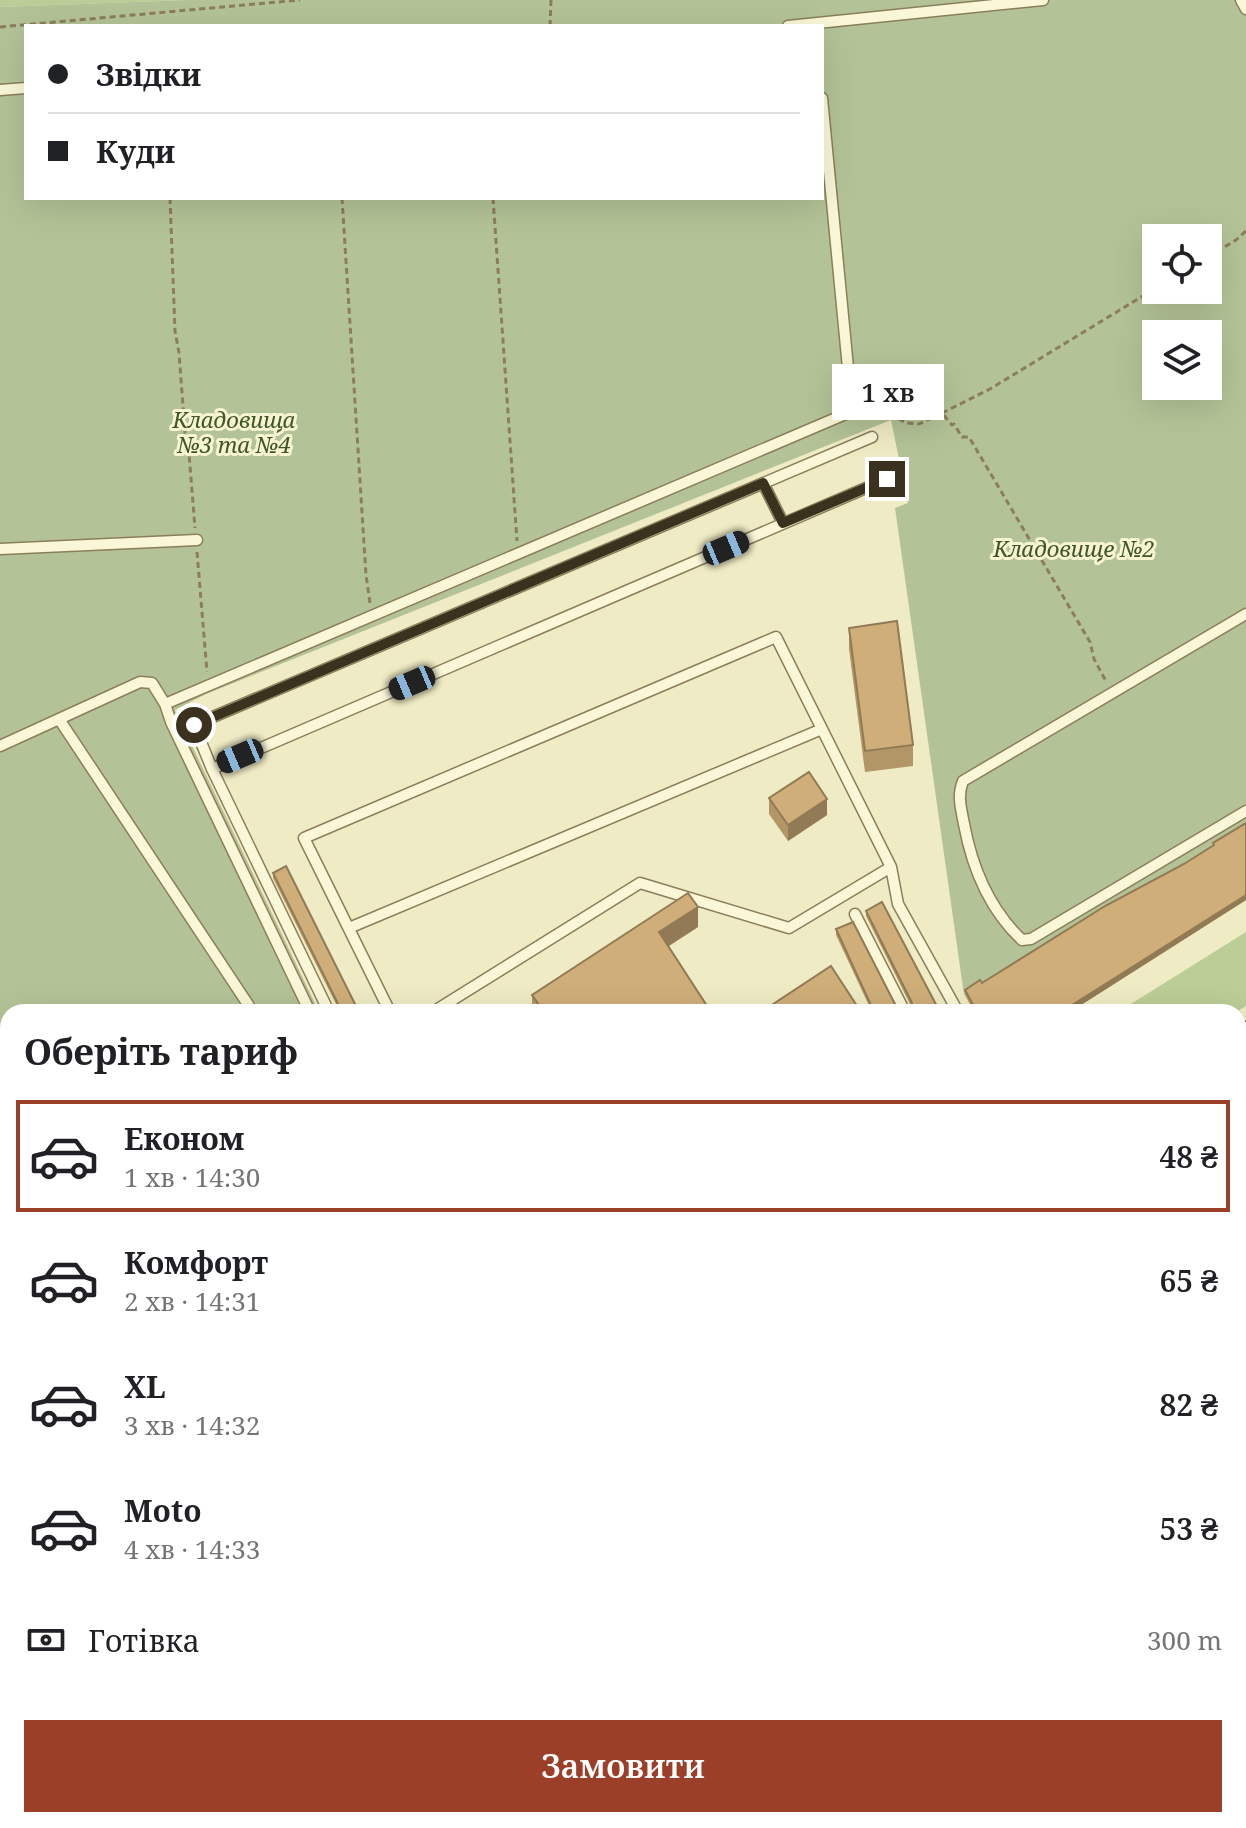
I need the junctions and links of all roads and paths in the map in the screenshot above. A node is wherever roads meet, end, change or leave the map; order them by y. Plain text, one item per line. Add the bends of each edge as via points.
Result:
1 (300, 0) edge
2 (551, 0) edge
3 (1043, 0) edge
4 (1241, 0) edge
5 (1246, 9) edge
6 (33, 24) edge
7 (550, 24) edge
8 (24, 25) edge
9 (824, 25) edge
10 (0, 27) edge
11 (24, 88) edge
12 (0, 90) edge
13 (824, 119) edge
14 (170, 200) edge
15 (342, 200) edge
16 (493, 200) edge
17 (1246, 231) edge
18 (1222, 247) edge
19 (1142, 297) edge
20 (849, 408) junction
21 (942, 413) junction
22 (872, 437) dead end
23 (887, 479) dead end
24 (763, 483) junction
25 (783, 523) junction
26 (197, 540) junction
27 (0, 549) edge
28 (518, 553) junction
29 (373, 614) junction
30 (1246, 614) edge
31 (208, 684) junction
32 (1112, 693) junction
33 (165, 704) junction
34 (59, 719) junction
35 (822, 729) junction
36 (0, 746) edge
37 (212, 769) junction
38 (1246, 811) edge
39 (891, 867) junction
40 (855, 914) dead end
41 (349, 928) junction
42 (248, 1004) edge
43 (306, 1004) edge
44 (325, 1004) edge
45 (386, 1004) edge
46 (446, 1004) edge
47 (901, 1004) edge
48 (954, 1004) edge

1 - 6 path
2 - 7 path
3 - 9 lane
4 - 5 lane
8 - 10 path
11 - 12 lane
13 - 20 lane
14 - 26 path via 175,331
15 - 29 path via 366,575
16 - 28 path
17 - 18 path
19 - 21 path
20 - 21 path via 889,413 919,424
20 - 28 lane via 848,413
21 - 32 path via 974,443 1090,642
22 - 24 lane
23 - 25 lane
24 - 25 lane
24 - 37 lane via 194,725
25 - 37 lane
26 - 27 lane
26 - 31 path
28 - 29 lane
29 - 31 lane
30 - 32 lane
31 - 33 lane
32 - 38 lane via 963,781 959,792 970,858 982,885 1022,940
33 - 34 lane via 146,681
33 - 43 lane
34 - 36 lane
34 - 42 lane
35 - 39 lane
35 - 41 lane
35 - 41 lane via 776,637 761,643 304,838
37 - 44 lane
39 - 46 lane via 789,928 640,883
39 - 48 lane via 898,904
40 - 47 lane
41 - 45 lane

